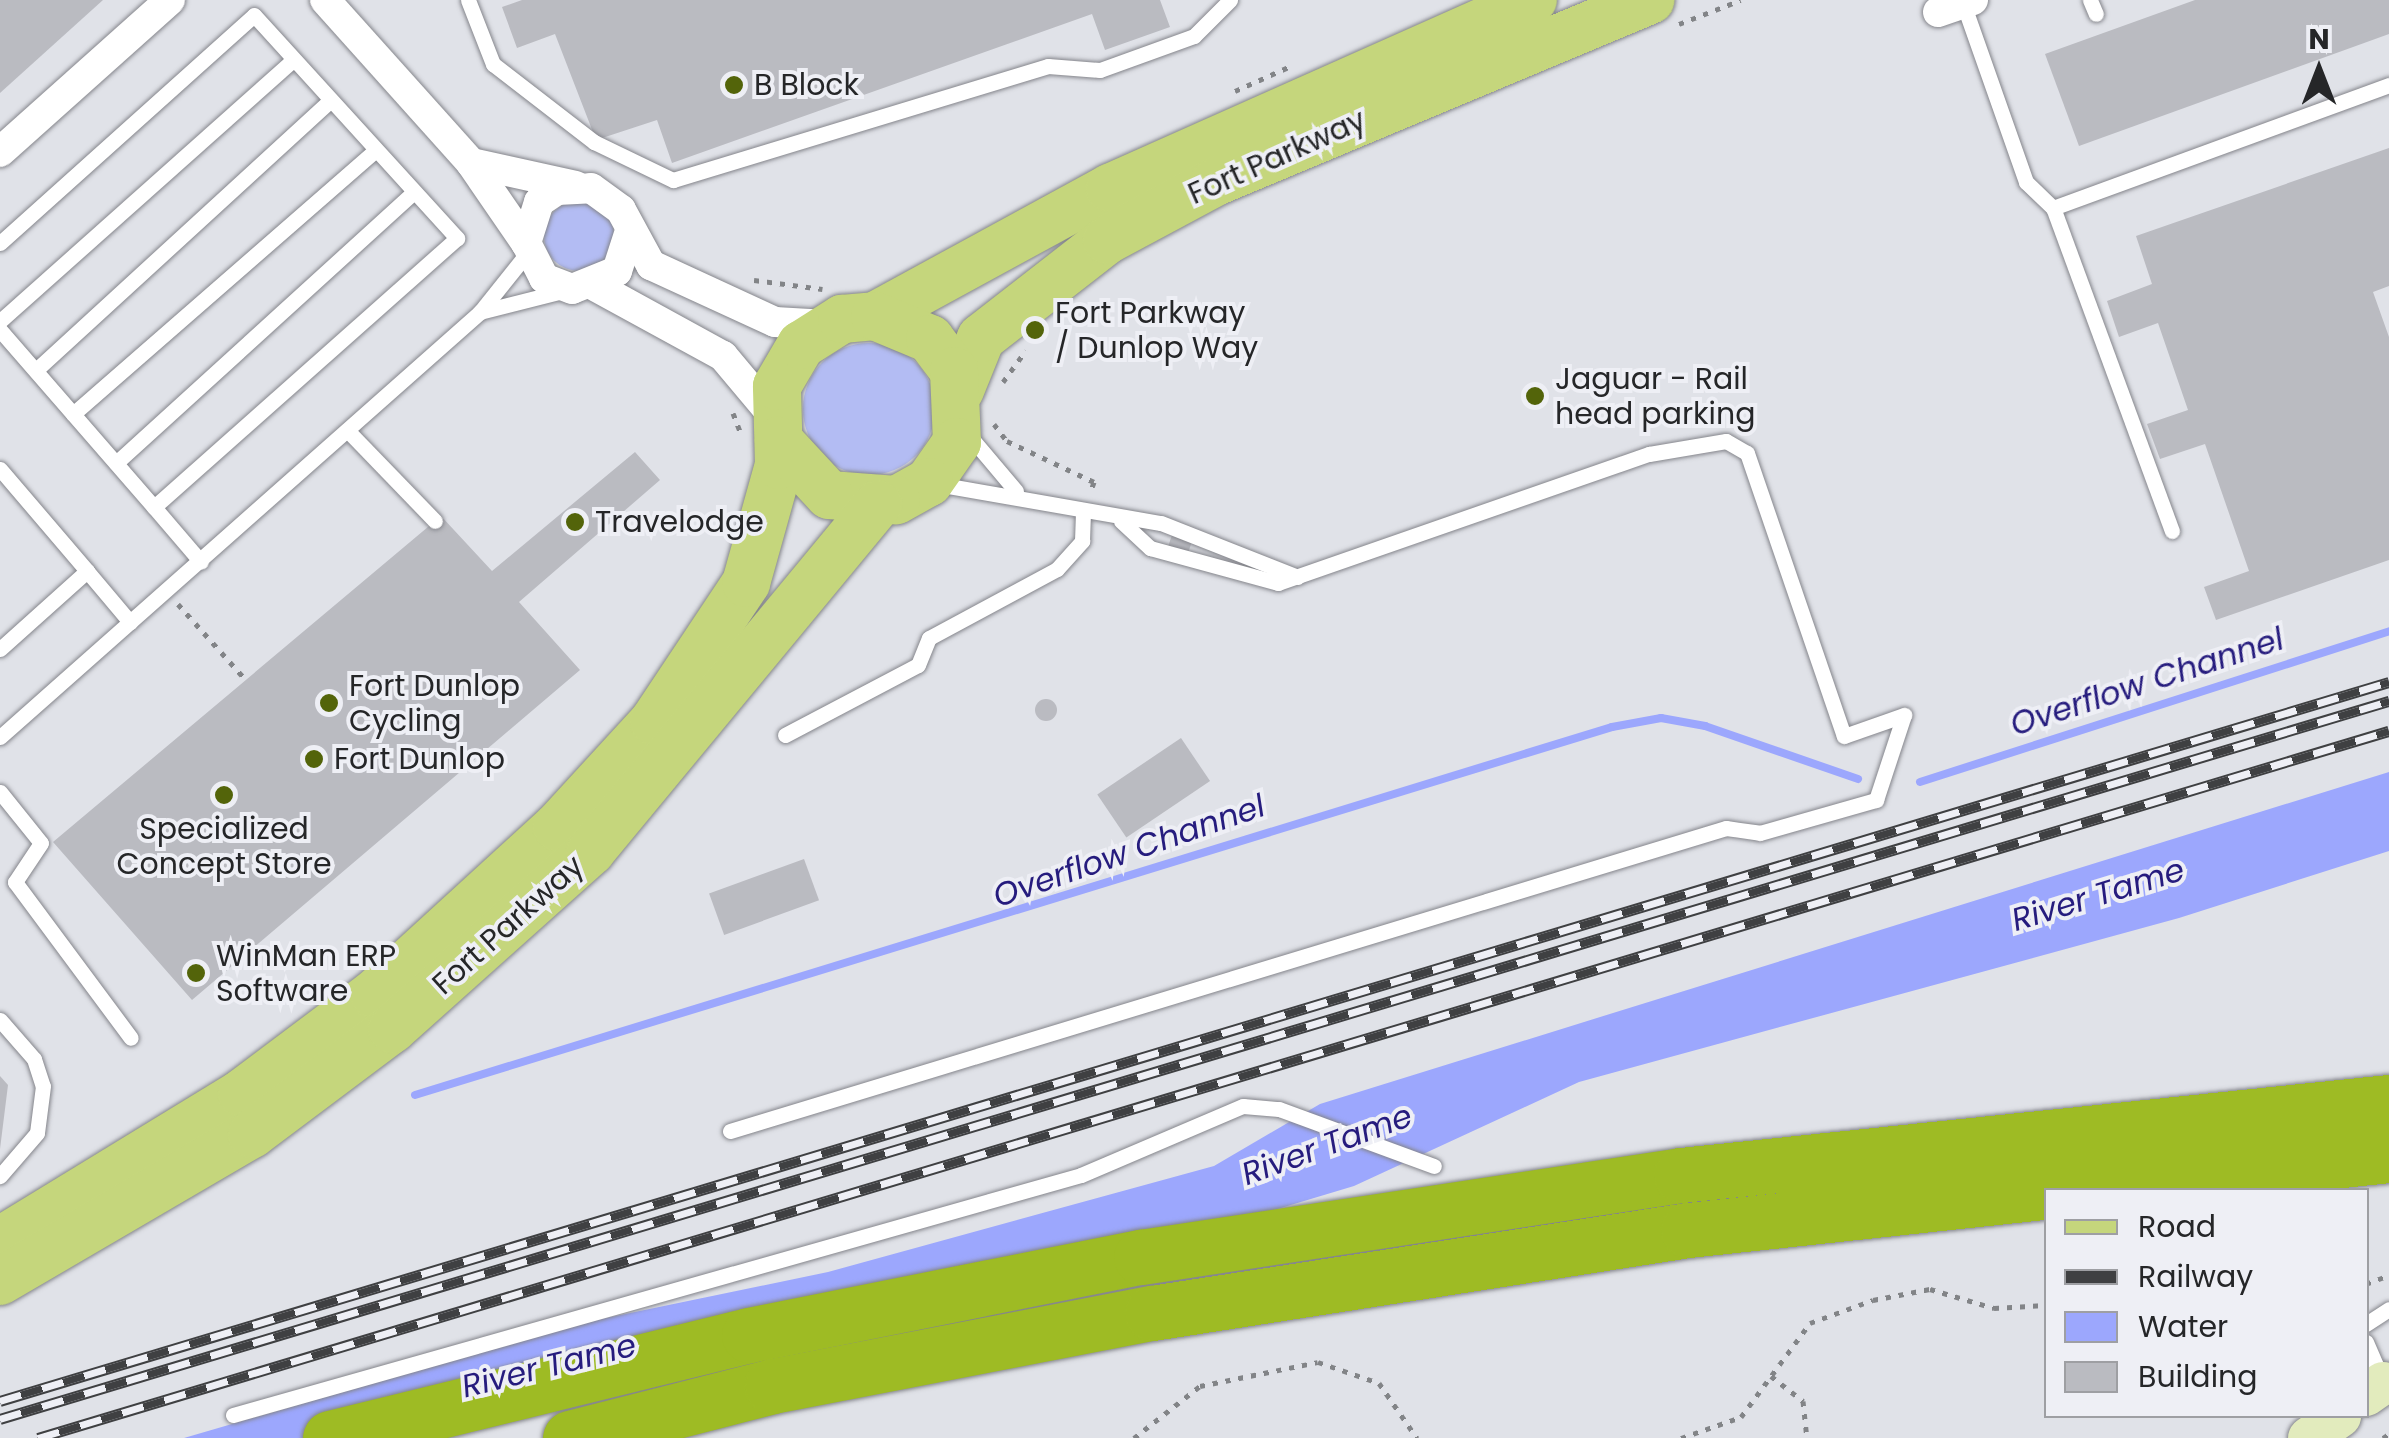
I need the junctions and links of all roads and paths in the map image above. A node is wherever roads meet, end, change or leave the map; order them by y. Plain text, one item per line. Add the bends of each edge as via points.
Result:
1 (170, 0) edge
2 (325, 0) edge
3 (468, 0) edge
4 (1230, 0) edge
5 (1533, 0) edge
6 (1741, 0) edge
7 (1958, 5) edge
8 (1661, 14) edge
9 (1311, 58) dead end
10 (293, 60) junction
11 (2389, 85) edge
12 (1224, 97) dead end
13 (330, 101) junction
14 (374, 151) junction
15 (0, 152) edge
16 (472, 162) junction
17 (578, 186) junction
18 (414, 192) junction
19 (2053, 208) junction
20 (629, 234) junction
21 (0, 243) edge
22 (527, 247) junction
23 (739, 274) dead end
24 (584, 288) junction
25 (831, 307) junction
26 (480, 312) junction
27 (875, 316) junction
28 (0, 322) edge
29 (0, 330) edge
30 (1034, 340) dead end
31 (36, 370) junction
32 (728, 405) dead end
33 (977, 407) junction
34 (73, 414) junction
35 (348, 431) junction
36 (765, 436) junction
37 (116, 463) junction
38 (0, 469) edge
39 (929, 482) junction
40 (1016, 491) junction
41 (878, 504) junction
42 (154, 507) junction
43 (1083, 510) junction
44 (435, 521) dead end
45 (1121, 521) junction
46 (2172, 531) dead end
47 (202, 562) junction
48 (87, 571) junction
49 (1298, 577) junction
50 (166, 591) junction
51 (130, 622) junction
52 (0, 648) edge
53 (246, 680) dead end
54 (786, 735) dead end
55 (0, 737) edge
56 (0, 792) edge
57 (0, 1020) edge
58 (131, 1038) dead end
59 (2389, 1102) edge
60 (730, 1131) dead end
61 (2389, 1155) edge
62 (1434, 1166) dead end
63 (0, 1176) edge
64 (2081, 1188) edge
65 (2044, 1192) edge
66 (0, 1241) edge
67 (0, 1282) edge
68 (2044, 1306) edge
69 (2369, 1351) edge
70 (1771, 1376) junction
71 (2380, 1386) edge
72 (233, 1415) dead end
73 (2337, 1418) edge
74 (2389, 1434) edge
75 (330, 1438) edge
76 (570, 1438) edge
77 (1134, 1438) edge
78 (1417, 1438) edge
79 (1681, 1438) edge
80 (1807, 1438) edge
81 (2308, 1438) edge
82 (2383, 1438) edge

1 - 15 street
2 - 16 street
3 - 4 lane via 492,64 594,142 673,180 1048,66 1100,70 1194,36
5 - 27 main road, Fort Parkway via 1127,180
6 - 8 path
7 - 19 lane via 2026,182
8 - 33 main road, Fort Parkway via 1214,182 1106,240 970,350
9 - 12 path
10 - 13 lane
10 - 21 lane via 254,15
10 - 28 lane
11 - 19 lane
13 - 14 lane
13 - 31 lane
14 - 18 lane
14 - 34 lane
16 - 17 street
16 - 22 street
17 - 20 street via 613,200
17 - 22 street via 540,202
18 - 37 lane
18 - 42 lane via 457,238
19 - 46 lane
20 - 24 street via 617,271
20 - 25 street via 652,265 775,322
22 - 24 street via 544,278
22 - 26 lane
23 - 25 path
24 - 26 lane
24 - 36 street via 723,356
25 - 27 main road, Fort Parkway
25 - 36 main road, Fort Parkway via 782,371
26 - 35 lane
27 - 33 main road via 930,339
29 - 31 lane
30 - 33 path
31 - 34 lane
32 - 36 path
33 - 39 main road, Fort Parkway
33 - 40 lane
33 - 43 path via 1007,441 1094,482
34 - 37 lane
35 - 44 lane
35 - 47 lane
36 - 41 main road via 829,495
36 - 66 main road, Fort Parkway via 766,533 746,583 654,720 557,828 374,994 242,1092
37 - 42 lane
38 - 48 lane
39 - 40 lane
39 - 41 main road, Fort Parkway
40 - 43 lane
41 - 67 main road, Fort Parkway via 603,838 406,1016 252,1134
42 - 47 lane
43 - 45 lane
43 - 54 lane via 1082,541 1057,569 930,638 918,665
45 - 49 lane via 1225,543
45 - 49 lane via 1150,548 1244,578
47 - 50 lane
48 - 51 lane
48 - 52 lane
49 - 60 lane via 1650,454 1726,441 1746,452 1844,736 1904,715 1887,787 1876,800 1760,834 1726,828
50 - 51 lane
50 - 53 path
51 - 55 lane
56 - 58 lane via 40,843 15,882
57 - 63 lane via 34,1059 42,1086 37,1133
59 - 75 highway via 1681,1175 1141,1258 748,1336
61 - 64 highway
62 - 72 lane via 1279,1109 1243,1106 1080,1175
65 - 76 highway via 1707,1228 1209,1304 772,1386
68 - 70 path via 1994,1308 1930,1289 1873,1300 1810,1323
69 - 71 lane
70 - 79 path via 1741,1418
70 - 80 path via 1802,1401
73 - 81 street
74 - 82 path
77 - 78 path via 1200,1386 1318,1362 1379,1383

